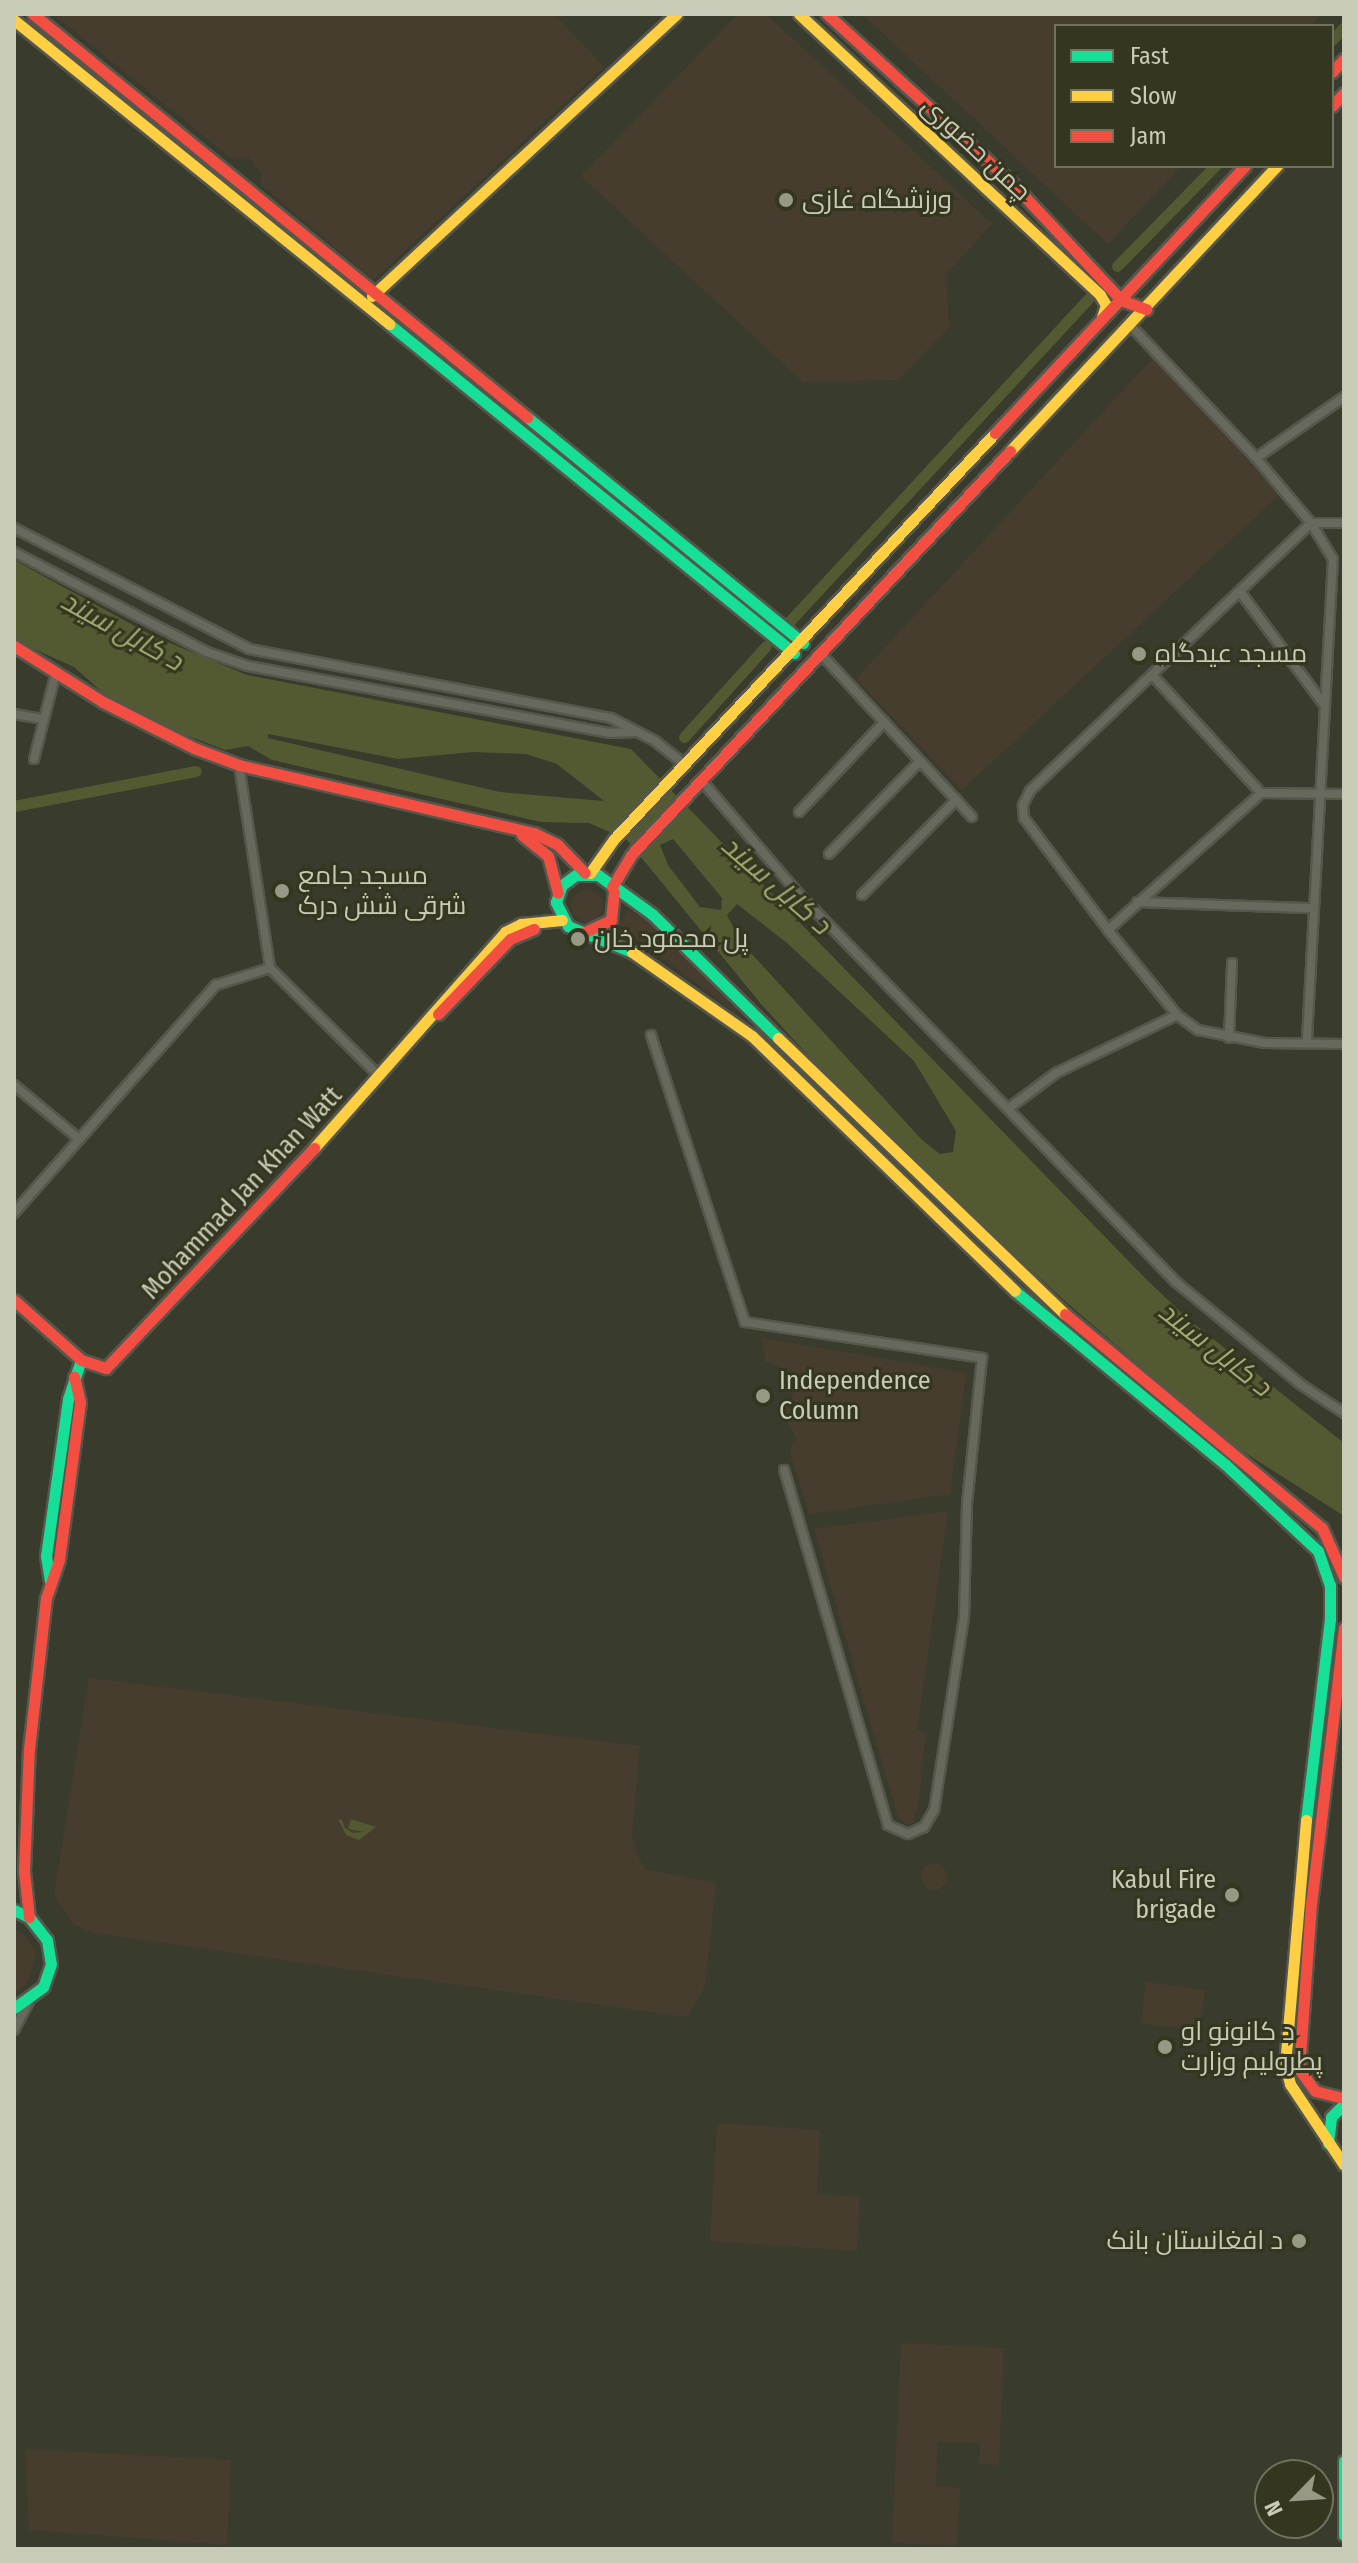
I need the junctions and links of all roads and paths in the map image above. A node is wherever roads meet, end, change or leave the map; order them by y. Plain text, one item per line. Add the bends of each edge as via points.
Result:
1 (33, 14) edge
2 (676, 14) edge
3 (799, 14) edge
4 (827, 14) edge
5 (14, 20) edge
6 (1243, 168) edge
7 (1275, 168) edge
8 (374, 293) junction
9 (1121, 300) junction
10 (366, 304) junction
11 (1146, 309) junction
12 (1100, 324) junction
13 (1130, 325) junction
14 (1043, 386) junction
15 (1067, 394) junction
16 (1344, 397) edge
17 (1256, 458) junction
18 (1343, 520) edge
19 (1311, 523) junction
20 (14, 528) edge
21 (14, 552) edge
22 (1241, 593) junction
23 (803, 643) junction
24 (14, 646) edge
25 (794, 653) junction
26 (821, 654) junction
27 (291, 658) junction
28 (56, 672) junction
29 (287, 674) junction
30 (1154, 677) junction
31 (1325, 706) junction
32 (14, 714) edge
33 (42, 719) junction
34 (884, 722) junction
35 (638, 732) junction
36 (34, 759) dead end
37 (920, 761) junction
38 (684, 764) junction
39 (239, 765) junction
40 (701, 780) junction
41 (1321, 792) junction
42 (1261, 793) junction
43 (1344, 794) edge
44 (956, 800) junction
45 (799, 812) dead end
46 (972, 817) dead end
47 (508, 829) junction
48 (829, 854) dead end
49 (587, 873) junction
50 (613, 889) junction
51 (558, 893) junction
52 (862, 895) dead end
53 (1137, 902) junction
54 (1313, 908) junction
55 (565, 923) junction
56 (1108, 930) junction
57 (585, 932) junction
58 (1232, 963) dead end
59 (270, 968) junction
60 (1177, 1015) junction
61 (651, 1035) dead end
62 (1229, 1038) junction
63 (1307, 1043) junction
64 (1344, 1044) edge
65 (380, 1077) junction
66 (14, 1085) edge
67 (1009, 1108) junction
68 (79, 1139) junction
69 (14, 1213) edge
70 (14, 1300) edge
71 (81, 1360) junction
72 (1344, 1413) edge
73 (784, 1470) dead end
74 (1341, 1557) edge
75 (1344, 1577) edge
76 (1344, 1628) edge
77 (14, 1910) edge
78 (29, 1917) junction
79 (29, 2002) junction
80 (14, 2008) edge
81 (14, 2030) edge
82 (1344, 2101) edge
83 (1328, 2143) junction
84 (1344, 2165) edge
85 (1344, 2461) edge
86 (1344, 2535) edge

1 - 8 main road
2 - 8 main road
3 - 12 main road, چمن حضوری via 1100,295 1106,305
4 - 9 main road, چمن حضوری via 1013,184
5 - 10 main road
6 - 9 main road
7 - 11 main road
8 - 10 main road
8 - 23 main road
9 - 11 main road, چمن حضوری
9 - 12 main road
10 - 25 main road
11 - 13 main road
12 - 14 main road
13 - 15 main road
13 - 17 street
14 - 15 main road
14 - 23 main road
15 - 26 main road
16 - 17 street
17 - 19 street
18 - 19 street
19 - 22 street
19 - 31 street via 1333,559
20 - 27 street via 212,634
21 - 29 street via 207,652
22 - 30 street
22 - 31 street
23 - 25 main road
24 - 28 main road
25 - 38 main road
26 - 34 street
26 - 40 main road
27 - 29 street
27 - 35 street via 611,718
28 - 33 street
28 - 39 main road via 151,728
29 - 35 street via 609,733
30 - 42 street
30 - 56 street via 1030,791 1023,805 1024,818
31 - 41 street
32 - 33 street
33 - 36 street
34 - 37 street
34 - 45 street
35 - 38 street
37 - 44 street
37 - 48 street
38 - 49 main road
39 - 47 main road via 347,786
39 - 59 street
40 - 50 main road via 631,855
40 - 67 street via 796,891
41 - 42 street
41 - 43 street
41 - 54 street
42 - 53 street
44 - 46 street
44 - 52 street
47 - 49 main road via 557,844
47 - 51 main road via 548,856
49 - 50 main road
49 - 51 main road via 568,879
50 - 57 main road via 611,920
50 - 74 main road via 652,914 1026,1282 1322,1528
51 - 55 main road
53 - 54 street
53 - 56 street
54 - 63 street
55 - 57 main road
55 - 65 main road, Mohammad Jan Khan Watt via 510,928
56 - 60 street
57 - 83 main road via 626,948 762,1044 1016,1292 1226,1465 1318,1551 1330,1585 1330,1619 1300,1873 1285,2065 1290,2084
58 - 62 street
59 - 65 street
59 - 68 street via 216,985
60 - 62 street via 1198,1030
60 - 67 street via 1056,1073
61 - 73 street via 745,1322 982,1358 967,1503 964,1617 934,1810 924,1827 908,1834 894,1831 885,1817
62 - 63 street
63 - 64 street
65 - 71 main road, Mohammad Jan Khan Watt via 120,1355 98,1370
66 - 68 street
67 - 72 street via 1184,1289 1300,1384
68 - 69 street
70 - 71 main road
71 - 78 main road via 46,1556 50,1581 33,1707 24,1871
74 - 75 main road
76 - 82 main road via 1311,1903 1299,2069 1315,2091
77 - 78 main road
78 - 79 main road via 47,1940 51,1964 43,1987
79 - 80 main road
79 - 81 street
82 - 83 main road via 1331,2117
83 - 84 main road
85 - 86 main road

